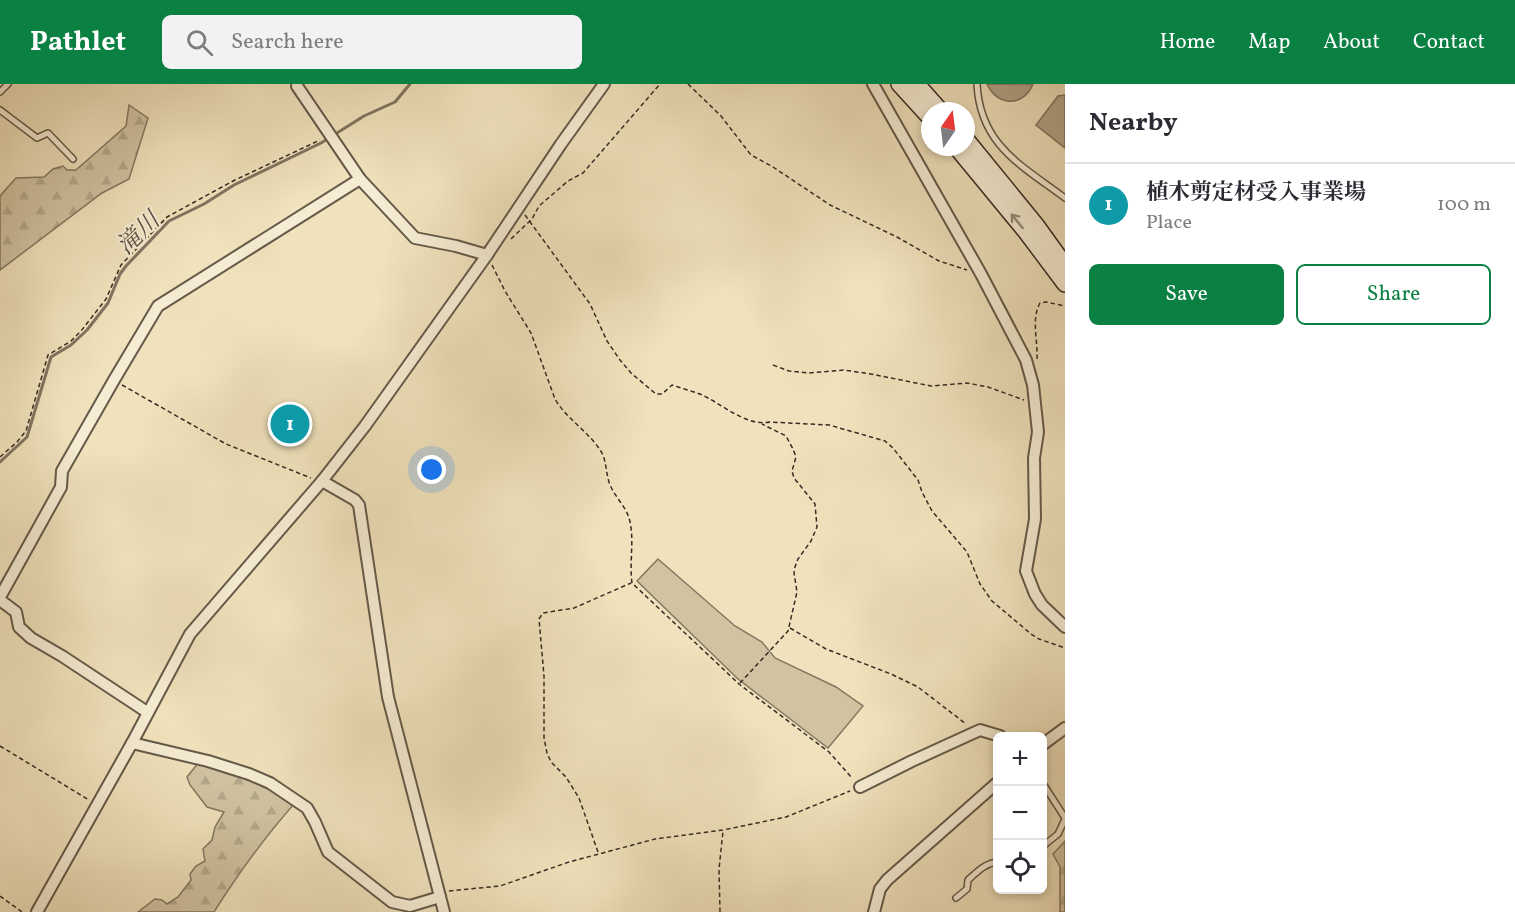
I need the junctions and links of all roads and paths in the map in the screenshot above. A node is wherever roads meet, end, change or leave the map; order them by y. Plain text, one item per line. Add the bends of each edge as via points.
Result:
1 (8, 84) edge
2 (604, 84) edge
3 (660, 84) edge
4 (688, 84) edge
5 (873, 84) edge
6 (900, 84) edge
7 (917, 84) edge
8 (977, 84) edge
9 (297, 86) dead end
10 (0, 92) edge
11 (933, 102) edge
12 (921, 108) edge
13 (0, 110) edge
14 (332, 138) junction
15 (975, 150) edge
16 (963, 156) edge
17 (73, 159) dead end
18 (360, 179) junction
19 (1065, 198) edge
20 (519, 208) junction
21 (530, 221) junction
22 (506, 244) dead end
23 (487, 255) junction
24 (1065, 265) edge
25 (981, 274) junction
26 (1065, 284) edge
27 (1065, 306) edge
28 (773, 365) dead end
29 (1030, 376) junction
30 (114, 380) junction
31 (1035, 405) junction
32 (762, 424) junction
33 (0, 457) edge
34 (322, 481) junction
35 (632, 583) junction
36 (0, 599) edge
37 (789, 627) junction
38 (1065, 627) edge
39 (1065, 648) edge
40 (739, 684) junction
41 (147, 712) junction
42 (1065, 729) edge
43 (980, 730) junction
44 (993, 733) edge
45 (1047, 742) edge
46 (132, 744) junction
47 (0, 746) edge
48 (993, 786) edge
49 (1045, 786) edge
50 (860, 787) junction
51 (98, 804) junction
52 (1065, 818) edge
53 (723, 830) junction
54 (1047, 843) edge
55 (598, 853) junction
56 (993, 863) edge
57 (440, 895) junction
58 (0, 896) edge
59 (956, 898) dead end
60 (22, 912) edge
61 (37, 912) edge
62 (444, 912) edge
63 (720, 912) edge
64 (874, 912) edge

1 - 10 lane
2 - 20 street
3 - 21 path via 583,173 539,206
4 - 25 path via 721,116 751,155 830,205 939,261
5 - 25 street
6 - 12 main road
7 - 11 main road
8 - 19 lane via 984,121 994,139 1006,154
9 - 14 street
13 - 17 lane via 37,138 48,133
14 - 18 street
14 - 33 path via 222,187 160,224 122,266 106,299 81,331 48,355 26,430
15 - 24 main road
26 -> 16 main road
18 - 23 street via 415,238
18 - 30 street via 158,306
20 - 21 path
20 - 23 street
21 - 22 path
21 - 32 path via 590,304 607,341 631,373 656,394 672,385
23 - 34 street
23 - 35 path via 531,333 555,399 605,457 609,481 628,514
25 - 29 street via 1026,360
27 - 29 path via 1046,302 1037,308 1037,357
28 - 31 path via 809,374 844,370 932,386 967,383
29 - 31 street
30 - 34 path via 226,444
30 - 36 street via 62,471 60,487
31 - 38 street via 1035,519 1026,571 1038,599
32 - 37 path via 786,436 796,457 794,478 815,504 817,518 811,541 795,567 797,592
32 - 39 path via 829,425 885,441 918,480 932,511 967,552 992,601 1031,634
34 - 41 street via 190,634
34 - 57 street via 359,505 388,697
35 - 40 path
35 - 55 path via 574,608 543,613 539,619 545,746 551,762 579,798
36 - 41 street via 16,612 19,627 31,638
37 - 40 path
37 - 43 path via 826,649 918,687
40 - 50 path via 829,752
41 - 46 street
42 - 45 street
43 - 44 street
43 - 50 street
46 - 51 street
46 - 57 street via 208,761 270,783 307,808 328,852 392,902 410,906
47 - 51 path
48 - 64 street via 887,880 880,889
49 - 52 lane
50 - 53 path via 786,817
51 - 61 street
52 - 54 lane via 1058,834
53 - 55 path via 655,839
53 - 63 path
55 - 57 path via 500,886
56 - 59 lane via 976,872 968,880 967,889
57 - 62 street
58 - 60 path

